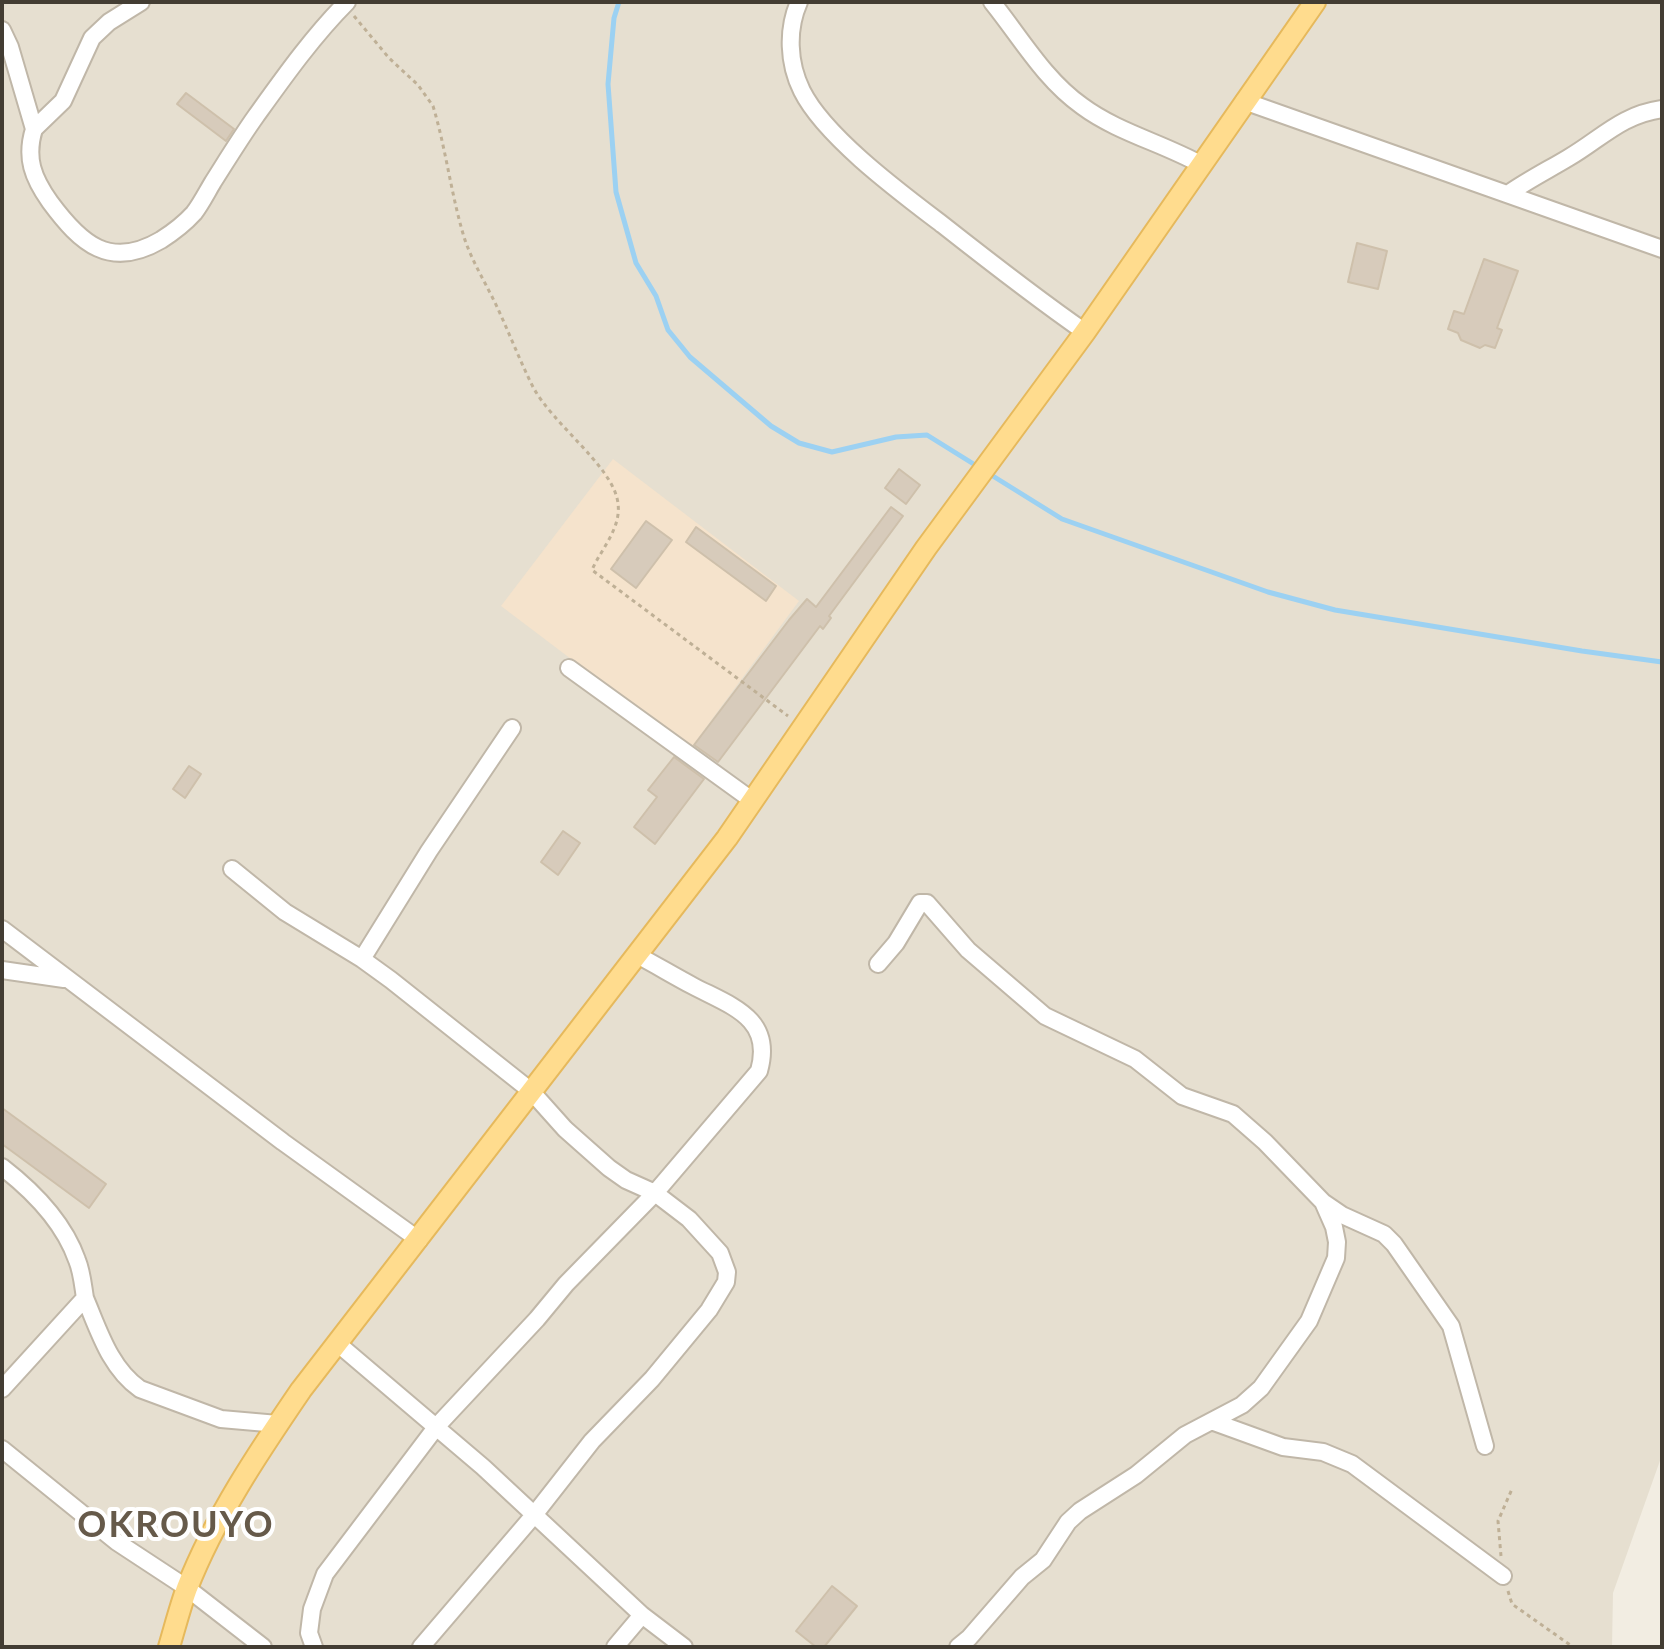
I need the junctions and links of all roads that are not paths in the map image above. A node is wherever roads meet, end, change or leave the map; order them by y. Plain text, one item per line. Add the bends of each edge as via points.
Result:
1 (141, 2) edge
2 (799, 2) edge
3 (992, 2) edge
4 (1315, 2) edge
5 (343, 3) edge
6 (2, 30) edge
7 (1244, 101) junction
8 (1662, 109) edge
9 (34, 129) junction
10 (1200, 164) junction
11 (1508, 194) junction
12 (1662, 249) edge
13 (1085, 332) junction
14 (569, 668) dead end
15 (512, 728) dead end
16 (753, 801) junction
17 (232, 869) dead end
18 (2, 929) edge
19 (637, 955) junction
20 (362, 959) junction
21 (878, 964) dead end
22 (2, 970) edge
23 (65, 979) junction
24 (531, 1091) junction
25 (2, 1167) edge
26 (655, 1193) junction
27 (1323, 1202) junction
28 (419, 1240) junction
29 (85, 1298) junction
30 (337, 1343) junction
31 (2, 1389) edge
32 (1214, 1422) junction
33 (278, 1424) junction
34 (437, 1426) junction
35 (1485, 1446) dead end
36 (2, 1449) edge
37 (534, 1515) junction
38 (1503, 1576) dead end
39 (187, 1588) junction
40 (648, 1620) junction
41 (169, 1647) edge
42 (263, 1647) edge
43 (314, 1647) edge
44 (421, 1647) edge
45 (615, 1647) edge
46 (658, 1647) edge
47 (684, 1647) edge
48 (958, 1647) edge

1 - 9 street via 92,38 63,101
2 - 13 street via 790,40 799,84 815,111 874,171
3 - 10 street via 1054,82 1083,107
4 - 7 main road
5 - 9 street via 255,116 194,213 145,249 102,251 57,210 30,164
6 - 9 street
7 - 10 main road
7 - 11 street
8 - 11 street via 1627,118
10 - 13 main road
11 - 12 street
13 - 16 main road via 926,548
14 - 16 street
15 - 20 street
16 - 19 main road
17 - 20 street via 285,912
18 - 23 street
19 - 24 main road
19 - 26 street via 746,1015 762,1043 763,1056 751,1083
20 - 24 street
21 - 27 street via 920,903 927,903 968,950 1045,1016 1135,1059 1182,1096 1233,1114
22 - 23 street
23 - 28 street
24 - 26 street via 609,1168
24 - 28 main road
25 - 29 street via 29,1188 66,1236
26 - 34 street
26 - 37 street via 720,1253 726,1282 709,1310
27 - 32 street via 1334,1227 1336,1258 1309,1321 1261,1388
27 - 35 street via 1384,1234 1443,1312 1457,1341
28 - 30 main road
29 - 31 street
29 - 33 street via 117,1367 140,1389 221,1419
30 - 33 main road
30 - 34 street
32 - 38 street via 1352,1464
32 - 48 street via 1185,1435 1068,1522 1043,1560
33 - 39 main road via 219,1521
34 - 37 street
34 - 43 street via 325,1574 312,1609 309,1633
36 - 39 street via 117,1542
37 - 40 street
37 - 44 street
39 - 41 main road
39 - 42 street
40 - 45 street
40 - 46 street
40 - 47 street

